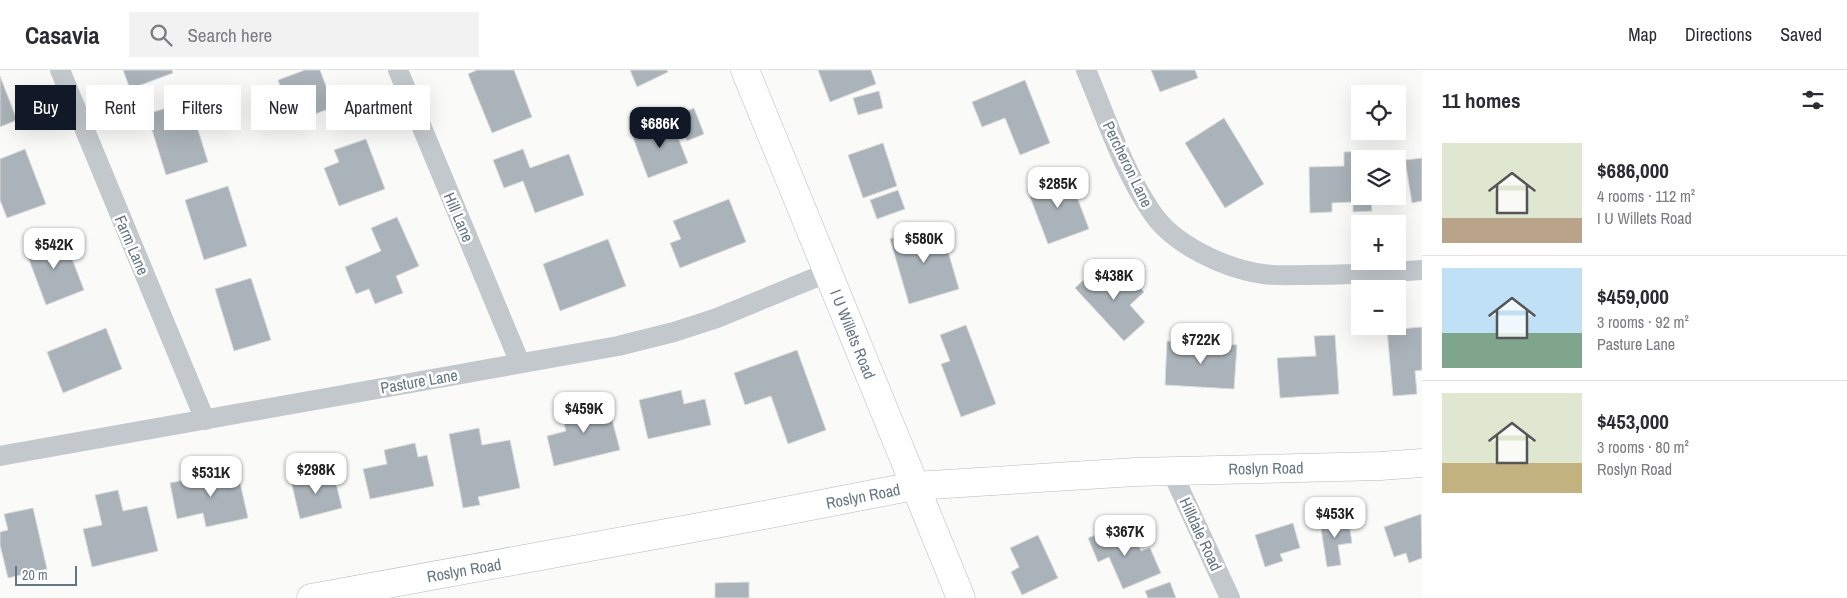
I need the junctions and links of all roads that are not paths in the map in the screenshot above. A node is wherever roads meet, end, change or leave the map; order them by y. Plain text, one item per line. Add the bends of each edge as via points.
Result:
1 (60, 70) edge
2 (398, 70) edge
3 (745, 70) edge
4 (1086, 70) edge
5 (1422, 270) edge
6 (828, 272) junction
7 (520, 363) junction
8 (205, 420) junction
9 (0, 456) edge
10 (1422, 463) edge
11 (1171, 470) junction
12 (914, 486) junction
13 (311, 598) edge
14 (960, 598) edge
15 (1230, 598) edge

1 - 8 street, Farm Lane
2 - 7 street, Hill Lane
3 - 6 main road, I U Willets Road
4 - 5 street, Percheron Lane via 1125,164 1151,212 1176,237 1205,256 1265,275 1358,275
6 - 7 street, Pasture Lane via 717,318 674,332 618,346
6 - 12 main road, I U Willets Road
7 - 8 street, Pasture Lane
8 - 9 street, Pasture Lane
10 - 11 main road, Roslyn Road
11 - 12 main road, Roslyn Road
11 - 15 street, Hilldale Road
12 - 13 main road, Roslyn Road
12 - 14 main road, I U Willets Road

